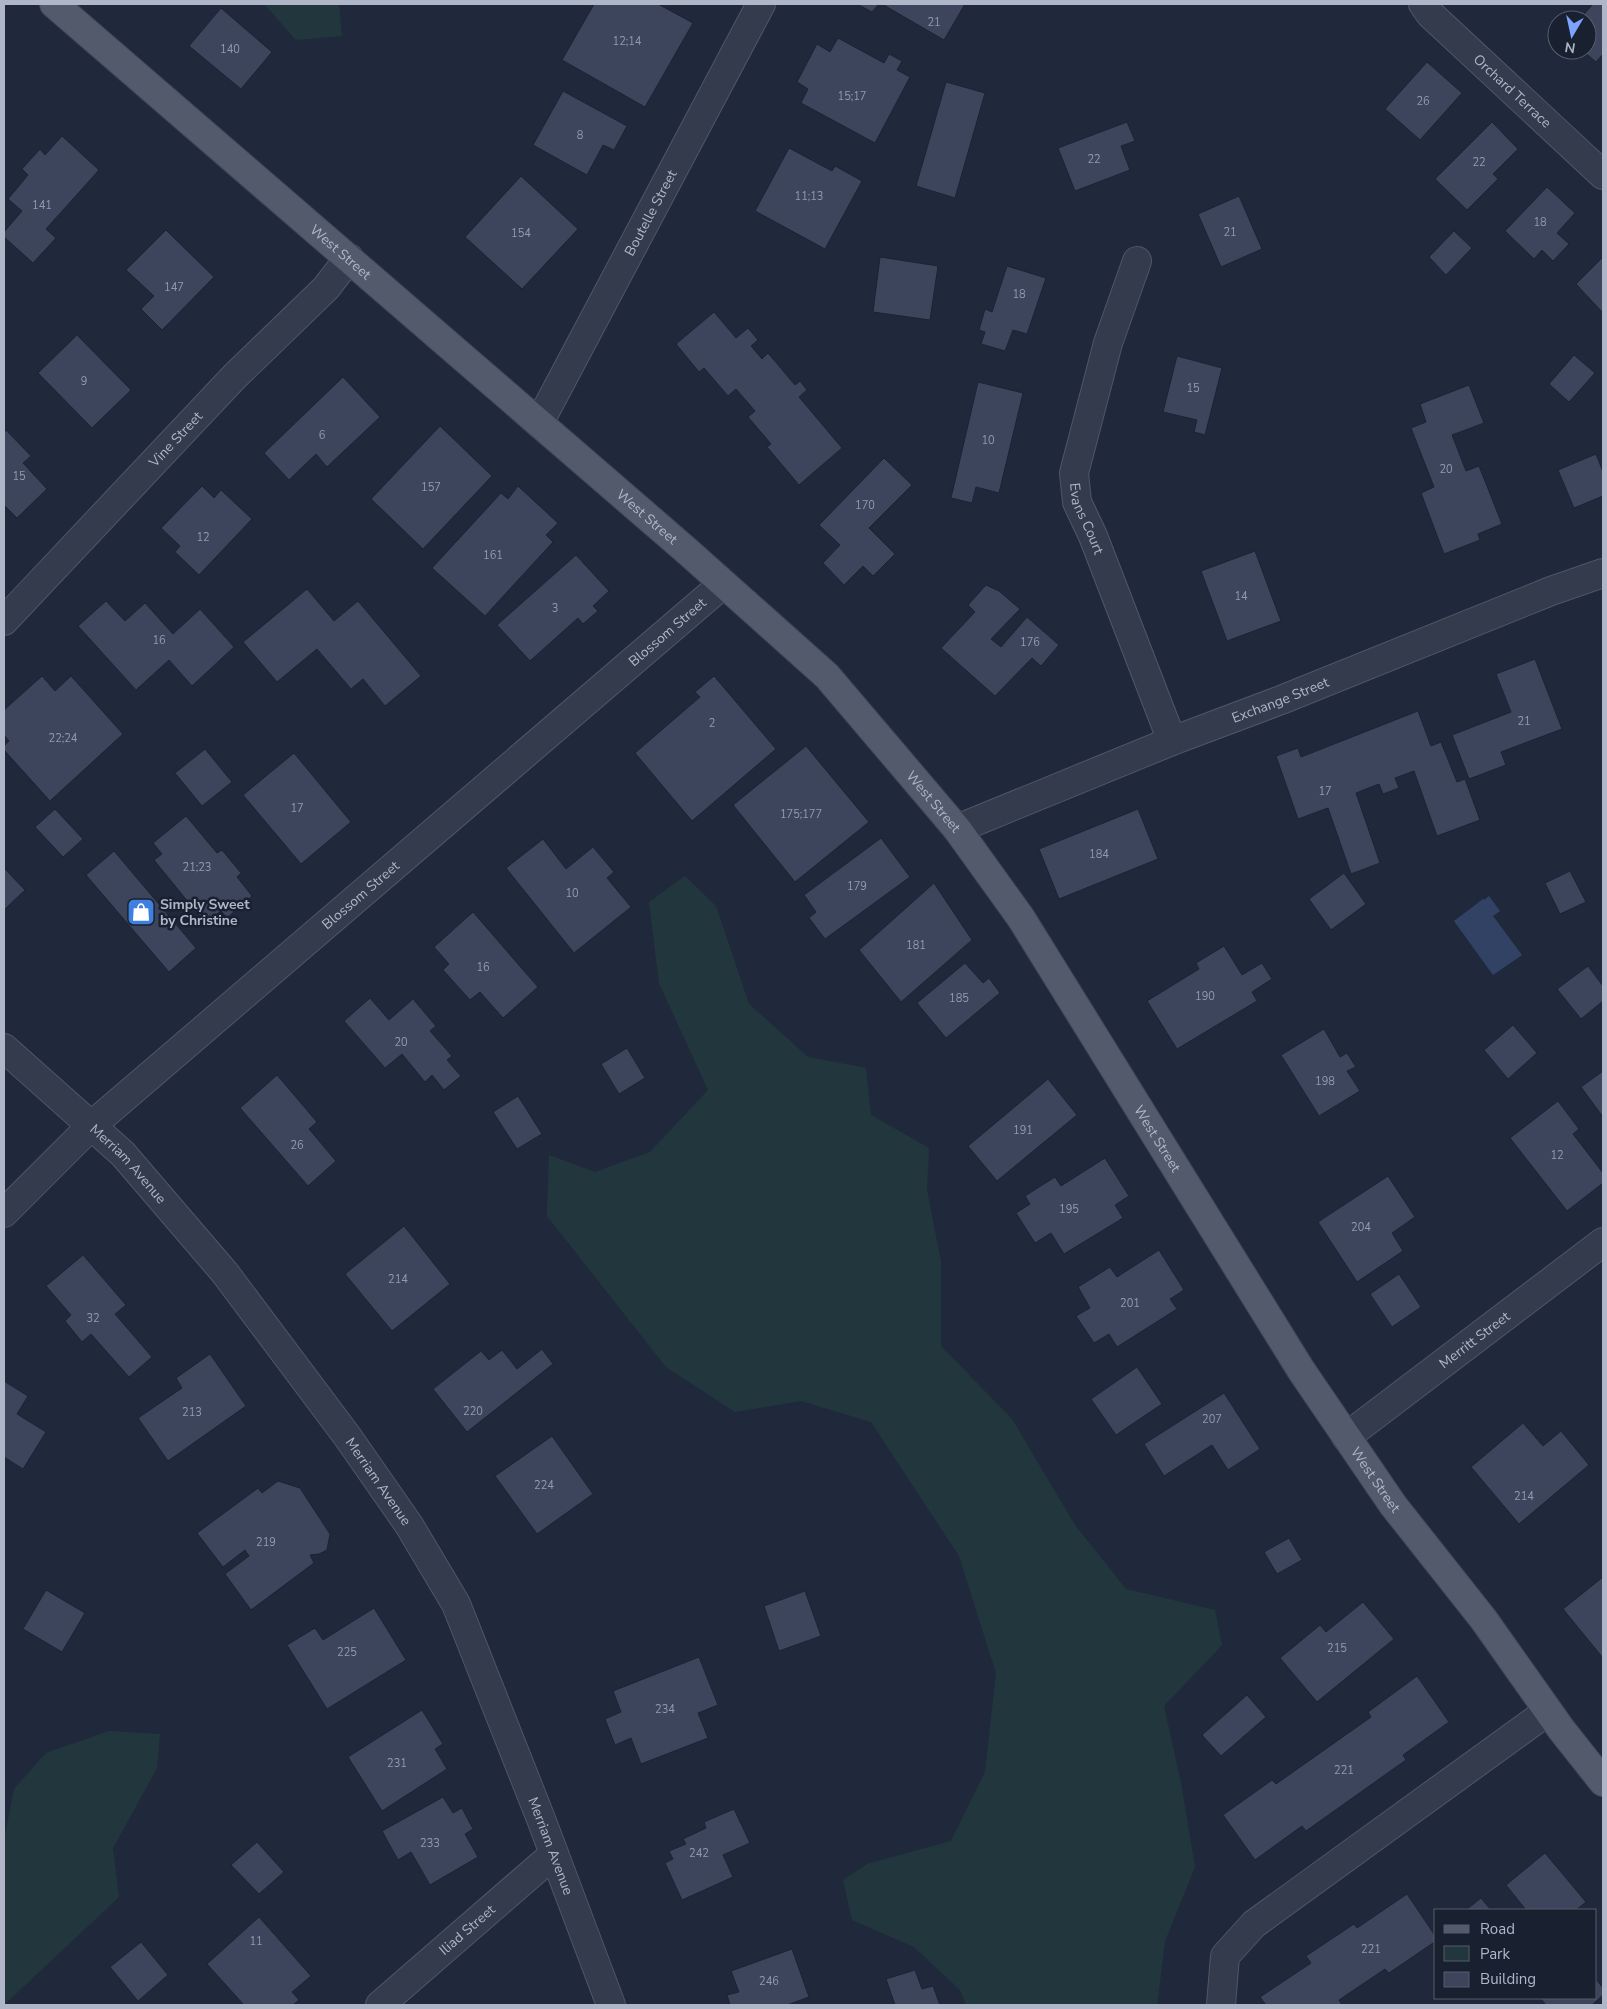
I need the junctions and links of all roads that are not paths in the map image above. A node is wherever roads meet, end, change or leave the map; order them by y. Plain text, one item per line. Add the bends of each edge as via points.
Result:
1 (54, 4) edge
2 (762, 4) edge
3 (1423, 4) edge
4 (1603, 175) edge
5 (349, 258) junction
6 (1137, 261) dead end
7 (539, 423) junction
8 (1603, 573) edge
9 (724, 584) junction
10 (4, 621) edge
11 (1172, 741) junction
12 (957, 829) junction
13 (4, 1048) edge
14 (90, 1126) junction
15 (4, 1212) edge
16 (1603, 1242) edge
17 (1346, 1436) junction
18 (1548, 1711) junction
19 (1603, 1782) edge
20 (554, 1854) junction
21 (380, 2005) edge
22 (611, 2005) edge
23 (1221, 2005) edge

1 - 5 main road, West Street
2 - 7 street, Boutelle Street
3 - 4 street, Orchard Terrace
5 - 7 main road, West Street
5 - 10 street, Vine Street via 326,288 234,377
6 - 11 street, Evans Court via 1108,343 1074,473 1076,502 1093,536
7 - 9 main road, West Street
8 - 11 street, Exchange Street
9 - 12 main road, West Street via 827,676
9 - 14 street, Blossom Street
11 - 12 street, Exchange Street
12 - 17 main road, West Street via 1021,918 1301,1370
13 - 14 street, Merriam Avenue
14 - 15 street, Blossom Street
14 - 20 street, Merriam Avenue via 123,1154 225,1273 409,1525 456,1604
16 - 17 street, Merritt Street
17 - 18 main road, West Street via 1393,1505 1484,1620
18 - 19 main road, West Street
18 - 23 street via 1254,1924 1225,1956
20 - 21 street, Iliad Street
20 - 22 street, Merriam Avenue

